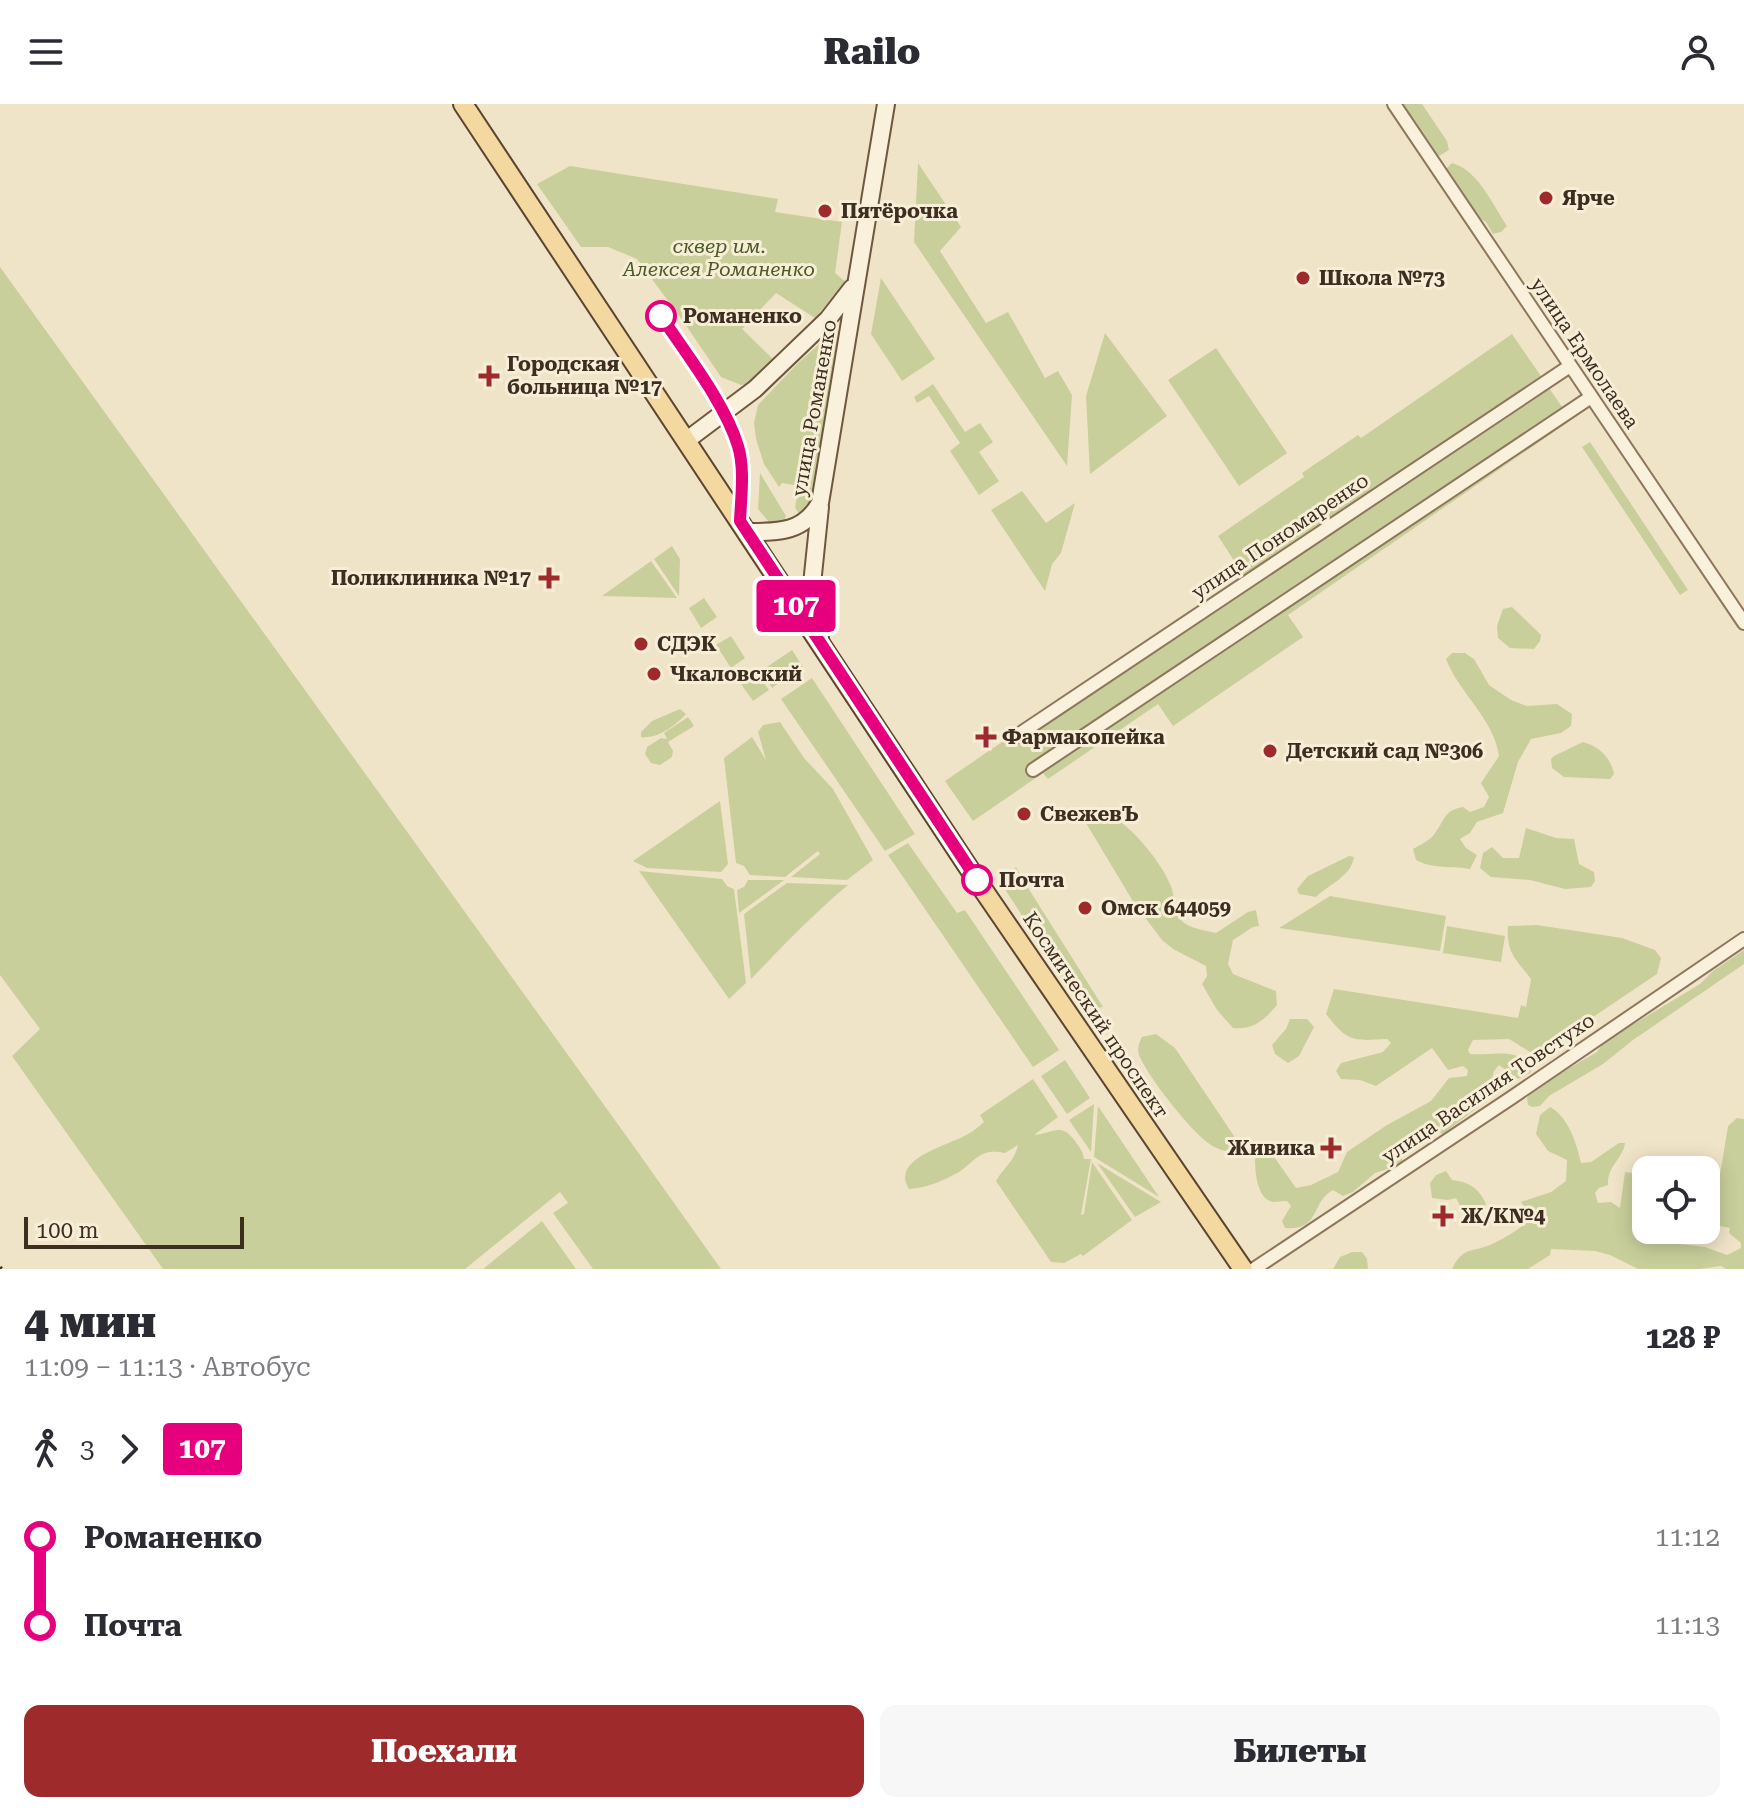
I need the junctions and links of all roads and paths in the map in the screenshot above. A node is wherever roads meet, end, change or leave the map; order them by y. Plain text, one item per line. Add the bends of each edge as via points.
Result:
1 (463, 104) edge
2 (886, 104) edge
3 (1394, 104) edge
4 (856, 284) junction
5 (1570, 366) junction
6 (1591, 397) junction
7 (687, 440) junction
8 (820, 503) junction
9 (747, 532) junction
10 (1744, 623) edge
11 (823, 648) junction
12 (1012, 739) dead end
13 (1033, 770) dead end
14 (1744, 939) edge
15 (1243, 1269) edge
16 (1254, 1269) edge

1 - 7 main road, Космический проспект
2 - 4 main road, улица Романенко
3 - 5 street, улица Ермолаева
4 - 7 main road, улица Романенко via 828,319 755,389
4 - 8 main road, улица Романенко
5 - 6 street, улица Ермолаева
5 - 12 street, улица Пономаренко
6 - 10 street, улица Ермолаева
6 - 13 street
7 - 9 main road, Космический проспект
8 - 9 main road, улица Романенко via 800,526 783,532
8 - 11 main road via 811,594
9 - 11 main road, Космический проспект
11 - 15 main road, Космический проспект
14 - 16 street, улица Василия Товстухо

